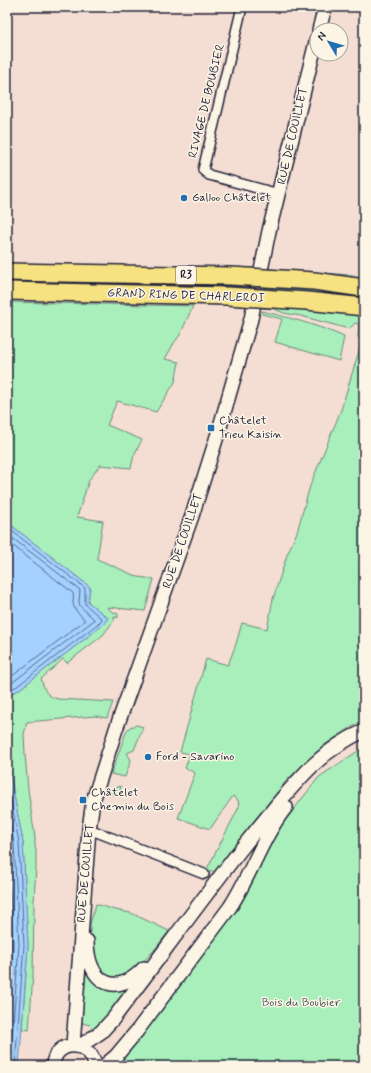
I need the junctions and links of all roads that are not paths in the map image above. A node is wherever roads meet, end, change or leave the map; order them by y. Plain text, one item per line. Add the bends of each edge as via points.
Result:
1 (242, 7) edge
2 (325, 7) edge
3 (321, 22) edge
4 (311, 62) edge
5 (279, 194) junction
6 (7, 272) edge
7 (364, 288) edge
8 (7, 291) edge
9 (364, 307) edge
10 (364, 731) edge
11 (364, 738) edge
12 (89, 829) junction
13 (204, 874) dead end
14 (82, 918) junction
15 (177, 933) junction
16 (77, 1046) junction
17 (53, 1066) edge
18 (95, 1066) edge
19 (104, 1066) edge

1 - 5 street, RIVAGE DE BOUBIER via 203,170 208,175
2 - 3 main road
4 - 5 main road, RUE DE COUILLET
5 - 12 main road, RUE DE COUILLET via 251,319 219,430 192,516 92,801
6 - 7 highway, GRAND RING DE CHARLEROI / R3, bridge via 231,276 314,281
8 - 9 highway, GRAND RING DE CHARLEROI / R3, bridge via 227,296
10 - 15 main road via 330,750 308,769 242,846
11 - 19 main road via 323,764 292,798 278,817 230,907 137,1031
12 - 13 street
12 - 14 main road, RUE DE COUILLET
14 - 15 main road via 87,929 88,956 92,968 99,978 107,983 124,984 136,976
14 - 16 main road, RUE DE COUILLET
15 - 16 main road via 113,1019 101,1032
16 - 17 main road via 59,1051
16 - 18 main road via 89,1052

